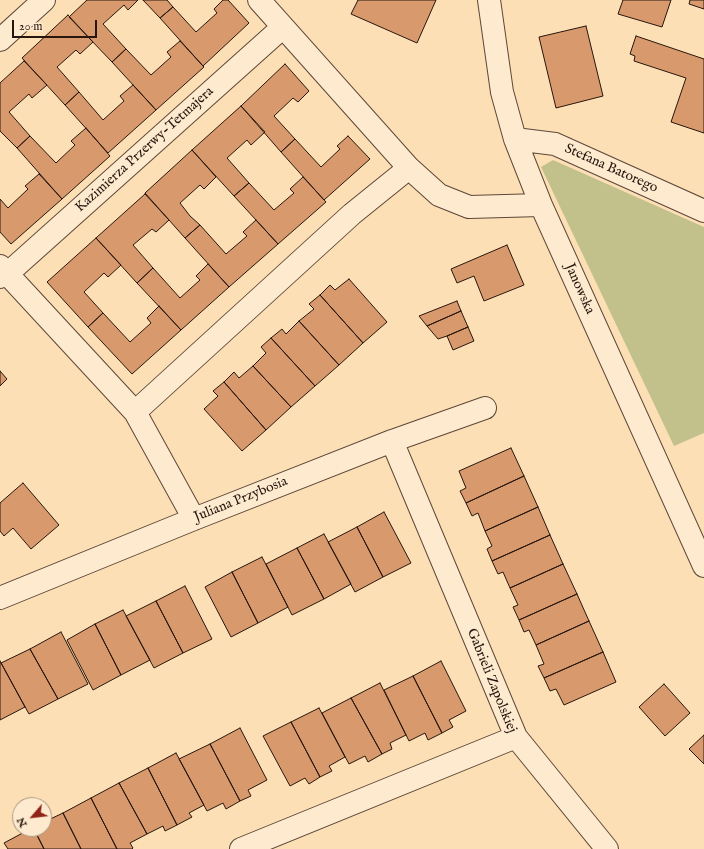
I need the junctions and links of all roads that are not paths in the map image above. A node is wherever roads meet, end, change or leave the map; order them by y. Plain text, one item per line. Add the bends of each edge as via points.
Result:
1 (44, 0) edge
2 (259, 0) edge
3 (489, 0) edge
4 (283, 27) junction
5 (0, 40) edge
6 (515, 138) junction
7 (409, 168) junction
8 (541, 205) junction
9 (704, 211) edge
10 (2, 272) edge
11 (485, 408) dead end
12 (135, 412) junction
13 (392, 441) junction
14 (194, 519) junction
15 (704, 566) edge
16 (0, 598) edge
17 (516, 737) junction
18 (241, 849) edge
19 (607, 849) edge

1 - 5 street
2 - 4 street
3 - 6 street, Janowska via 502,92
4 - 7 street
4 - 10 street, Kazimierza Przerwy-Tetmajera
6 - 8 street, Janowska
6 - 9 street, Stefana Batorego via 554,144
7 - 8 street via 439,195 470,207
7 - 12 street via 352,214
8 - 15 street, Janowska
10 - 12 street, Kazimierza Przerwy-Tetmajera
11 - 13 street, Juliana Przybosia
12 - 14 street, Kazimierza Przerwy-Tetmajera
13 - 14 street, Juliana Przybosia
13 - 17 street, Gabrieli Zapolskiej
14 - 16 street, Juliana Przybosia
17 - 18 street, Gabrieli Zapolskiej
17 - 19 street

